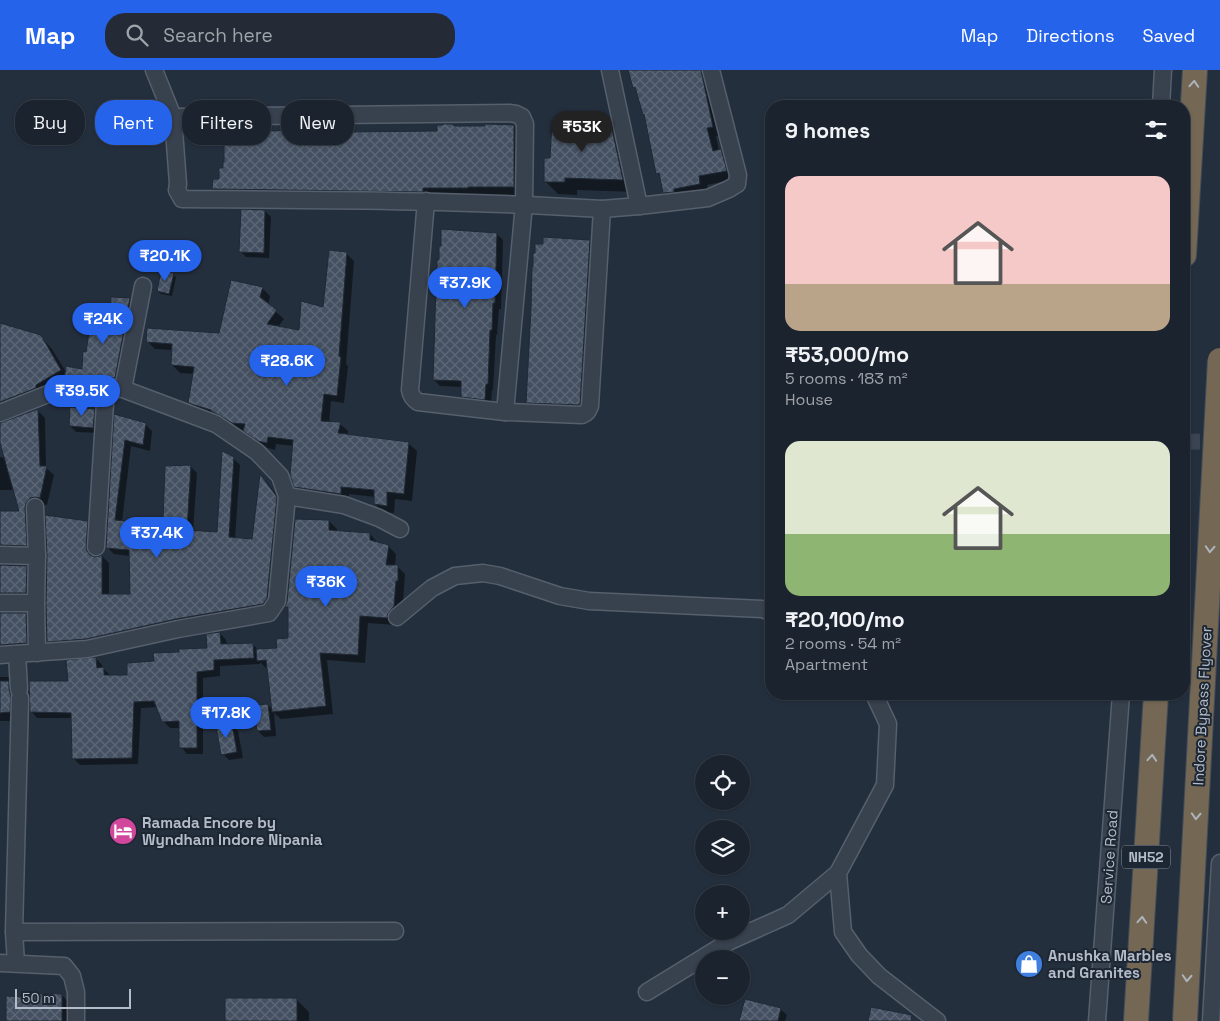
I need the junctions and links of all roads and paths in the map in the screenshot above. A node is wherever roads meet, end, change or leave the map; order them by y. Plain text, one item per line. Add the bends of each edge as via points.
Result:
1 (154, 70) edge
2 (610, 70) edge
3 (711, 70) edge
4 (1163, 70) edge
5 (1195, 70) edge
6 (1161, 100) edge
7 (173, 116) junction
8 (1190, 154) edge
9 (426, 201) junction
10 (524, 204) junction
11 (640, 206) junction
12 (602, 208) junction
13 (142, 286) dead end
14 (1220, 360) edge
15 (106, 387) junction
16 (123, 389) junction
17 (505, 412) junction
18 (0, 413) edge
19 (287, 496) junction
20 (35, 507) dead end
21 (400, 529) dead end
22 (96, 547) dead end
23 (0, 555) edge
24 (37, 556) junction
25 (0, 603) edge
26 (36, 603) junction
27 (765, 610) edge
28 (397, 617) dead end
29 (37, 653) junction
30 (17, 654) junction
31 (0, 655) edge
32 (877, 700) edge
33 (1121, 700) edge
34 (1156, 700) edge
35 (1220, 863) edge
36 (838, 873) junction
37 (395, 931) dead end
38 (14, 932) junction
39 (8, 963) edge
40 (647, 992) dead end
41 (76, 1021) edge
42 (937, 1021) edge
43 (1096, 1021) edge
44 (1136, 1021) edge
45 (1185, 1021) edge
46 (1211, 1021) edge

1 - 7 street
2 - 11 street
3 - 11 street via 738,175 737,184 708,198
4 - 6 street
8 -> 5 highway
7 - 9 street via 177,190 182,199
7 - 10 street via 516,114 522,117 524,124
9 - 10 street
9 - 17 street via 411,394 418,402
10 - 12 street
10 - 17 street
11 - 12 street
12 - 17 street via 590,406 582,415
13 - 16 street
14 -> 45 highway, Indore Bypass Flyover, bridge
15 - 16 street
15 - 18 street via 58,390
15 - 22 street
16 - 19 street via 216,424 257,452 280,476
19 - 21 street via 344,505
19 - 29 street via 276,601 269,613 87,649
20 - 24 street
23 - 24 street
24 - 26 street
25 - 26 street
26 - 29 street
27 - 28 street via 589,601 560,596 483,573 455,576 432,588
29 - 30 street
30 - 31 street
30 - 38 street
32 - 36 street via 888,724 885,785
33 - 43 street, Service Road
44 -> 34 highway, NH52
35 - 46 street
36 - 40 street via 788,915 730,941
36 - 42 street via 843,932 879,976
37 - 38 street
38 - 39 street
39 - 41 street via 64,966 72,976 76,992

